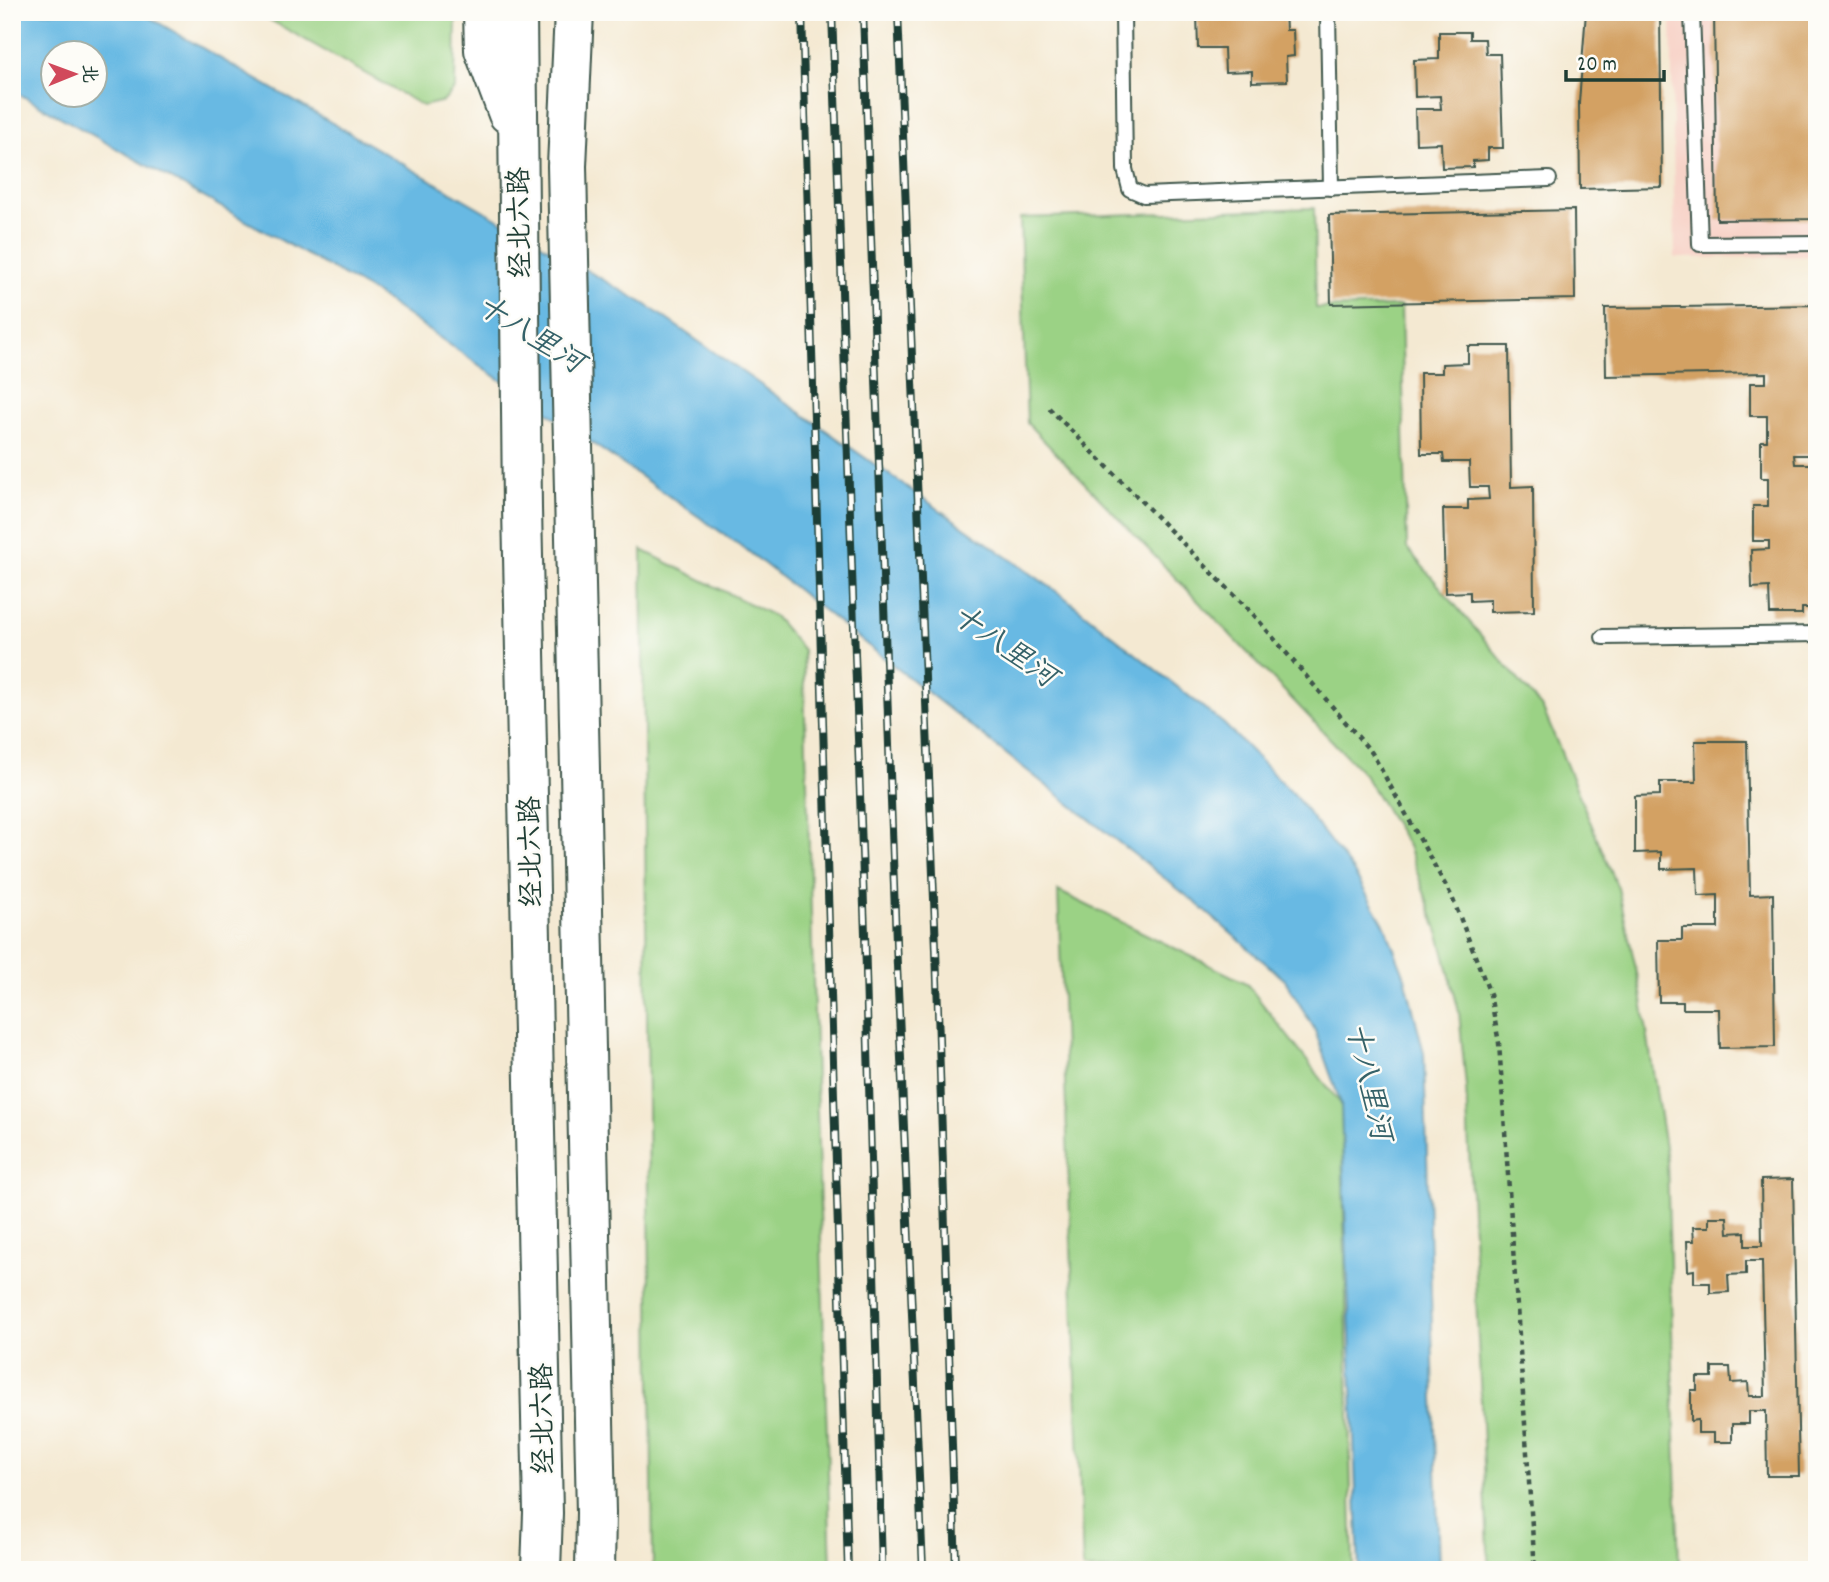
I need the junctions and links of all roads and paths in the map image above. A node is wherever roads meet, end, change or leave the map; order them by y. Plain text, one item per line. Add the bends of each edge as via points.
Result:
1 (483, 12) edge
2 (517, 12) edge
3 (574, 12) edge
4 (1123, 12) edge
5 (1328, 12) edge
6 (1692, 12) edge
7 (517, 135) junction
8 (1549, 179) dead end
9 (1331, 188) junction
10 (1817, 243) edge
11 (1049, 408) dead end
12 (1817, 634) edge
13 (1603, 637) dead end
14 (541, 1570) edge
15 (595, 1570) edge
16 (1535, 1570) edge

1 - 7 main road via 484,50
2 - 7 main road, 经北六路
3 - 15 main road, 经北六路 via 567,166
4 - 9 lane via 1125,169 1130,190 1144,195
5 - 9 lane
6 - 10 lane via 1700,244
7 - 14 main road, 经北六路
8 - 9 lane
11 - 16 path via 1254,614 1372,752 1452,897 1490,994 1499,1043
12 - 13 lane

